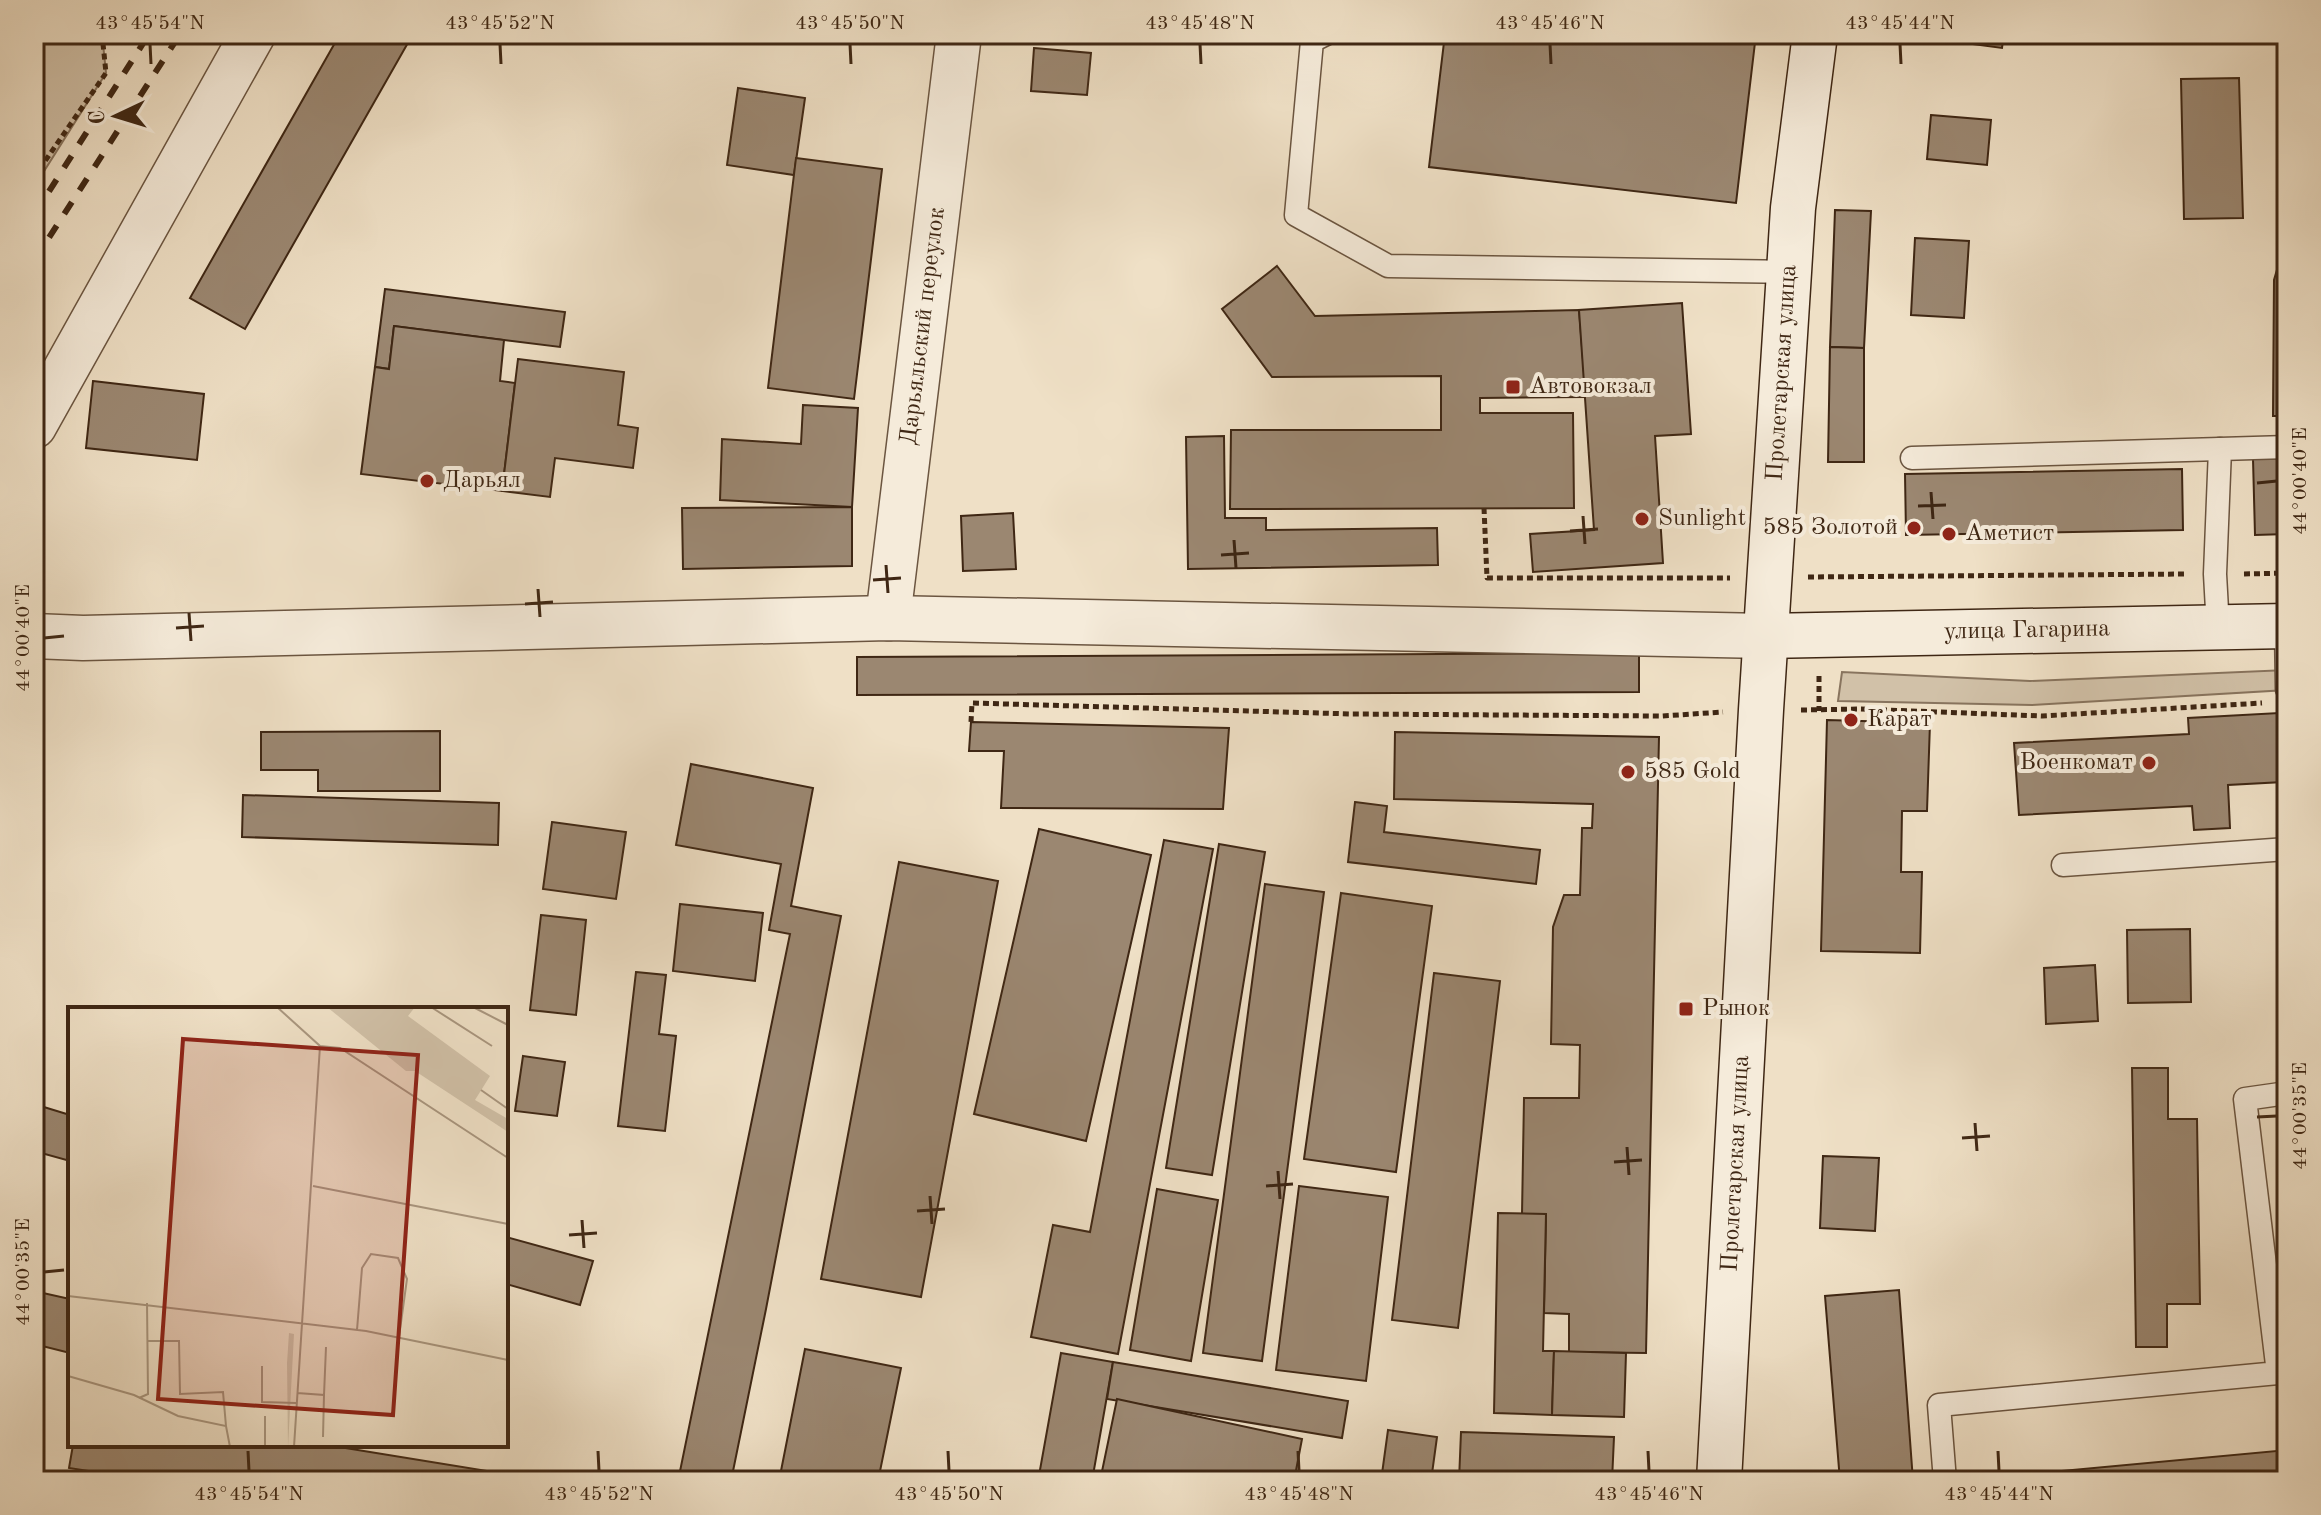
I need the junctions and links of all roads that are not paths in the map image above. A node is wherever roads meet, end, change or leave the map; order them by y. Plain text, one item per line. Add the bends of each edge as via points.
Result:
1 (253, 34) edge
2 (959, 34) edge
3 (1326, 34) edge
4 (1815, 34) edge
5 (1789, 272) junction
6 (34, 426) edge
7 (2287, 447) edge
8 (2220, 449) junction
9 (1912, 458) dead end
10 (888, 618) junction
11 (2286, 626) edge
12 (2218, 628) junction
13 (34, 636) edge
14 (1765, 636) junction
15 (2279, 696) edge
16 (2287, 849) edge
17 (2063, 865) dead end
18 (2287, 1093) edge
19 (1719, 1481) edge
20 (1945, 1481) edge

1 - 6 street
2 - 10 street, Дарьяльский переулок
3 - 5 lane via 1312,41 1296,215 1388,266
4 - 5 street, Пролетарская улица
5 - 14 street, Пролетарская улица
7 - 8 lane
8 - 9 lane
8 - 12 lane
10 - 13 street, улица Гагарина
10 - 14 street, улица Гагарина
11 - 12 street, улица Гагарина
11 - 15 lane
12 - 14 street, улица Гагарина
14 - 19 street, Пролетарская улица
16 - 17 lane
18 - 20 lane via 2245,1099 2278,1373 1939,1405

